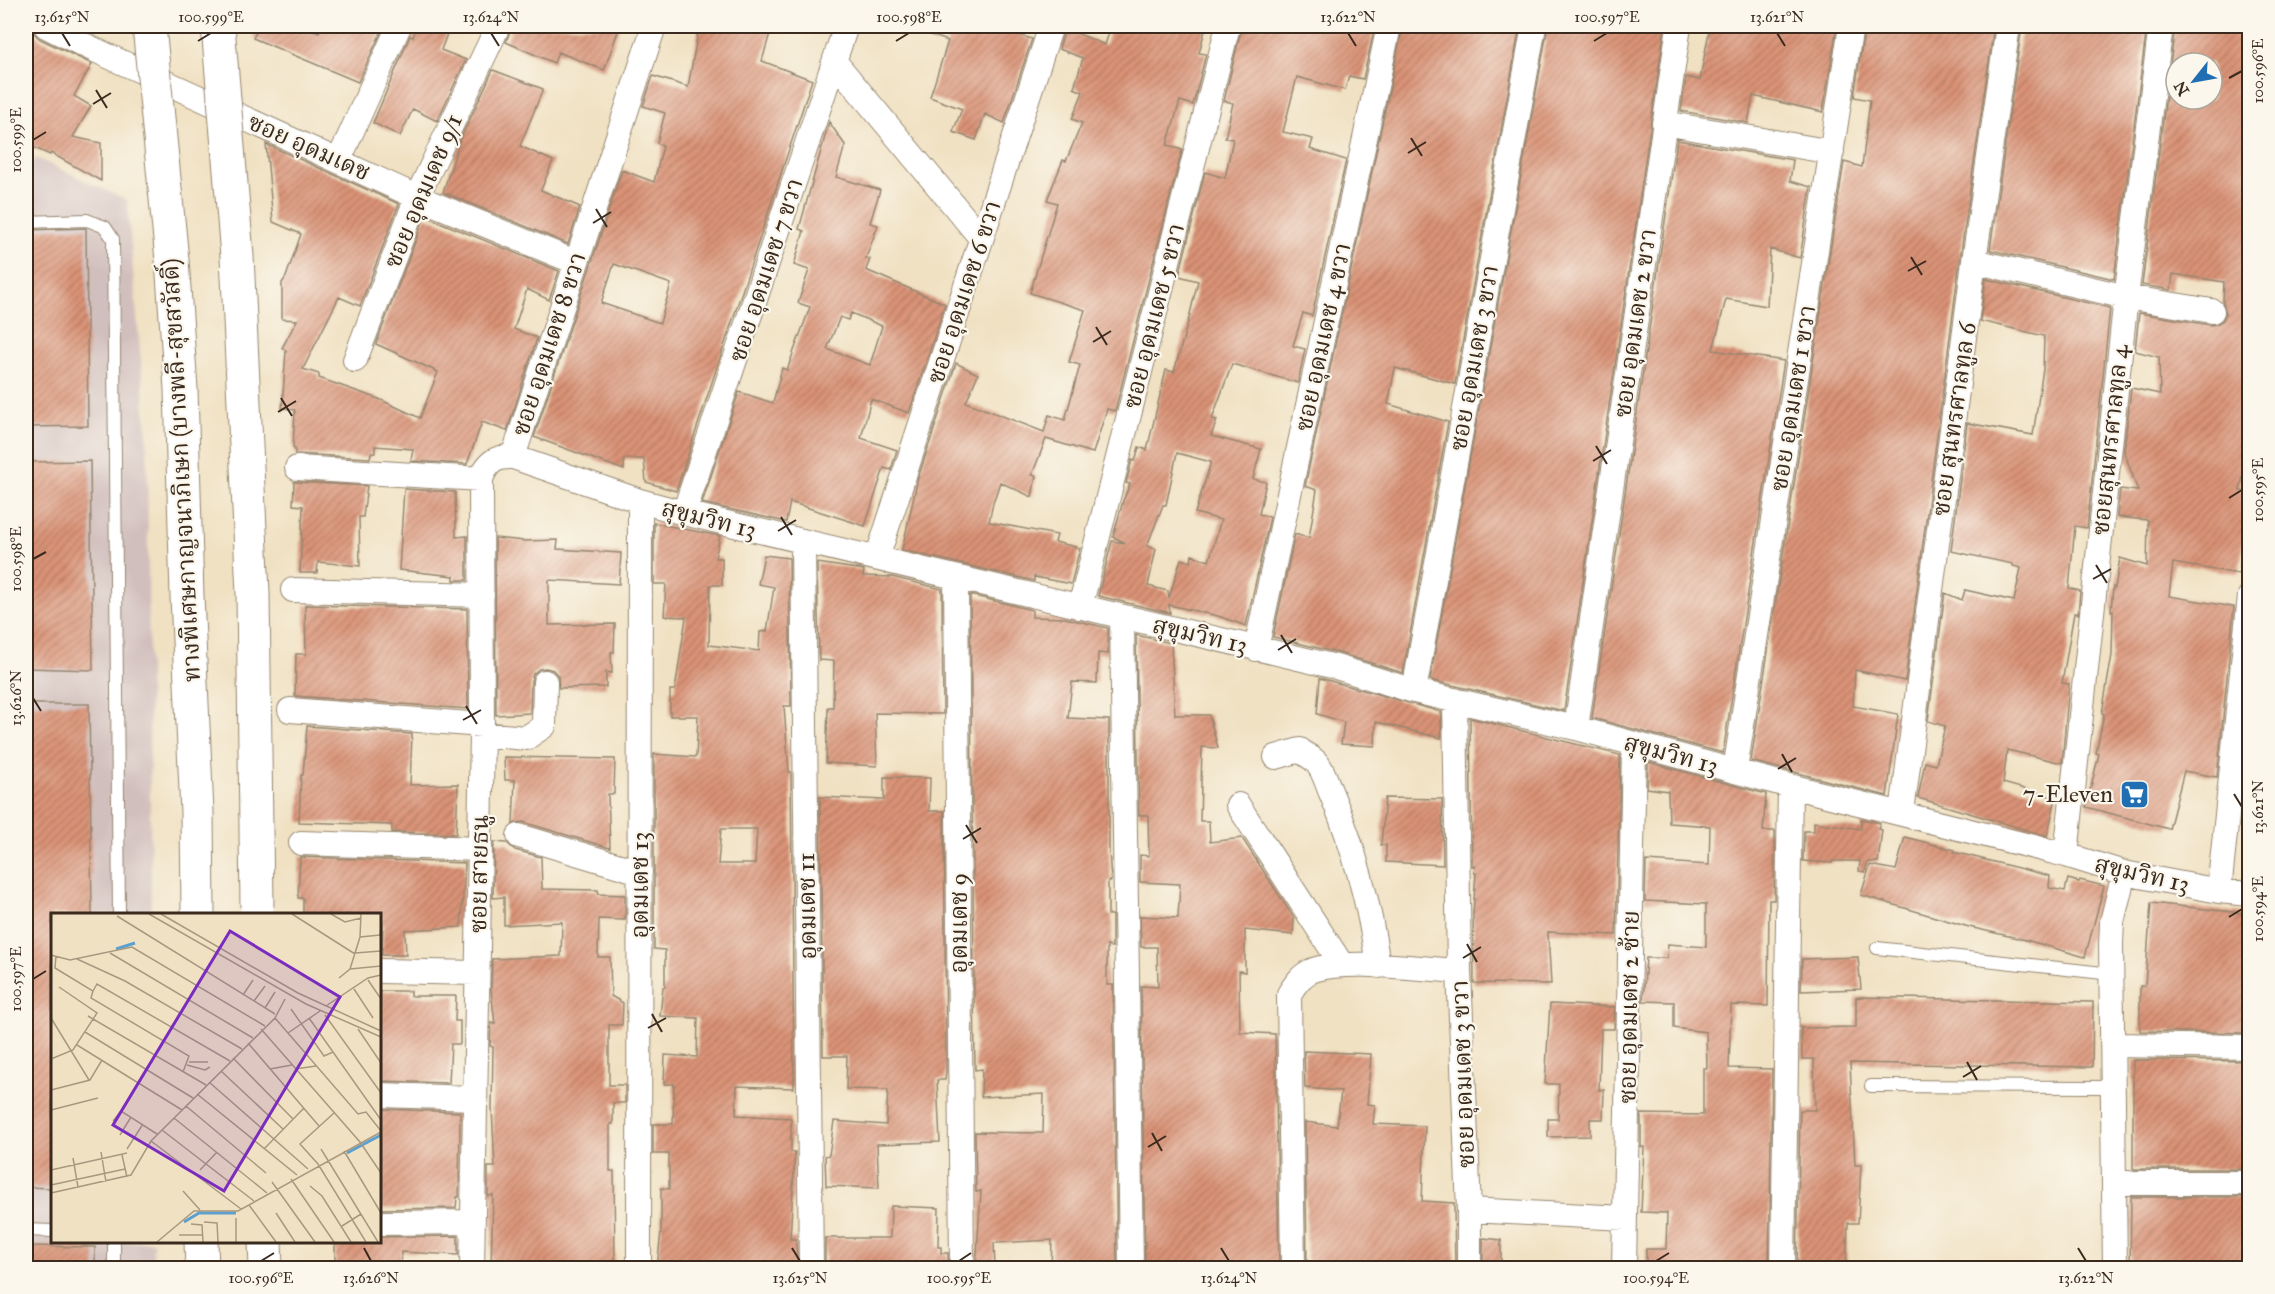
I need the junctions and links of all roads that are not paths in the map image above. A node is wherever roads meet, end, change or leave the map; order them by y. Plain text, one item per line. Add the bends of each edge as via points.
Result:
1 (46, 26) edge
2 (148, 26) edge
3 (218, 26) edge
4 (232, 26) edge
5 (399, 26) edge
6 (498, 26) edge
7 (654, 26) edge
8 (846, 26) edge
9 (1051, 26) edge
10 (1228, 26) edge
11 (1389, 26) edge
12 (1534, 26) edge
13 (1679, 26) edge
14 (1851, 26) edge
15 (2008, 26) edge
16 (2161, 26) edge
17 (835, 62) junction
18 (200, 98) junction
19 (1664, 123) junction
20 (1832, 152) junction
21 (339, 160) junction
22 (417, 197) junction
23 (26, 222) edge
24 (981, 238) junction
25 (1974, 261) junction
26 (575, 262) junction
27 (2126, 297) junction
28 (2212, 311) dead end
29 (354, 360) dead end
30 (513, 457) junction
31 (297, 468) dead end
32 (481, 479) junction
33 (640, 501) junction
34 (684, 513) junction
35 (803, 543) junction
36 (877, 558) junction
37 (956, 578) junction
38 (293, 590) dead end
39 (482, 595) junction
40 (2250, 596) edge
41 (1080, 607) junction
42 (1122, 617) junction
43 (1256, 649) junction
44 (545, 682) dead end
45 (1414, 691) junction
46 (1455, 700) junction
47 (290, 710) dead end
48 (1576, 728) junction
49 (482, 730) junction
50 (1634, 745) junction
51 (1276, 757) dead end
52 (1735, 770) junction
53 (1790, 786) junction
54 (1238, 805) dead end
55 (1902, 812) junction
56 (519, 836) dead end
57 (301, 843) dead end
58 (480, 849) junction
59 (2066, 855) junction
60 (640, 872) junction
61 (2124, 873) junction
62 (2219, 891) junction
63 (2250, 894) edge
64 (119, 913) edge
65 (198, 913) edge
66 (257, 913) edge
67 (1877, 948) dead end
68 (1342, 965) junction
69 (1378, 966) junction
70 (381, 971) edge
71 (1459, 971) junction
72 (477, 973) junction
73 (2112, 974) junction
74 (2114, 1045) junction
75 (2250, 1047) edge
76 (1871, 1086) dead end
77 (2114, 1087) junction
78 (381, 1095) edge
79 (475, 1098) junction
80 (2114, 1183) junction
81 (2250, 1183) edge
82 (1469, 1210) junction
83 (1625, 1218) junction
84 (473, 1222) junction
85 (381, 1223) edge
86 (26, 1230) edge
87 (51, 1230) edge
88 (114, 1243) edge
89 (201, 1243) edge
90 (265, 1243) edge
91 (114, 1269) edge
92 (202, 1269) edge
93 (266, 1269) edge
94 (472, 1269) edge
95 (639, 1269) edge
96 (811, 1269) edge
97 (962, 1269) edge
98 (1131, 1269) edge
99 (1293, 1269) edge
100 (1468, 1269) edge
101 (1624, 1269) edge
102 (1783, 1269) edge
103 (2115, 1269) edge

1 - 18 street, ซอย อุดมเดช
2 - 65 highway, ทางพิเศษกาญจนาภิเษก (บางพลี-สุขสวัสดิ์), bridge via 181,389
3 - 66 highway, bridge via 237,256 253,581
4 - 18 street
5 - 21 street
6 - 22 street, ซอย อุดมเดช 9/1
7 - 26 street, ซอย อุดมเดช 8 ขวา
8 - 17 street, ซอย อุดมเดช 7 ขวา
9 - 24 street, ซอย อุดมเดช 6 ขวา
10 - 41 street, ซอย อุดมเดช 5 ขวา
11 - 43 street, ซอย อุดมเดช 4 ขวา
12 - 45 street, ซอย อุดมเดช 3 ขวา
13 - 19 street, ซอย อุดมเดช 2 ขวา
14 - 20 street, ซอย อุดมเดช 1 ขวา
15 - 25 street, ซอย สุนทรศาลทูล 6
16 - 27 street, ซอยสุนทรศาลทูล 4
17 - 24 street
17 - 34 street, ซอย อุดมเดช 7 ขวา
18 - 21 street, ซอย อุดมเดช
19 - 20 street
19 - 48 street, ซอย อุดมเดช 2 ขวา
20 - 52 street, ซอย อุดมเดช 1 ขวา
21 - 22 street, ซอย อุดมเดช
22 - 26 street, ซอย อุดมเดช
22 - 29 street, ซอย อุดมเดช 9/1
23 - 64 lane via 87,220 105,227 113,239
24 - 36 street, ซอย อุดมเดช 6 ขวา
25 - 27 street
25 - 55 street, ซอย สุนทรศาลทูล 6
26 - 30 street, ซอย อุดมเดช 8 ขวา
27 - 28 street
27 - 59 street, ซอยสุนทรศาลทูล 4
30 - 32 street via 494,460 486,466
30 - 33 street, สุขุมวิท 13
31 - 32 street
32 - 39 street, ซอย สายธนู
33 - 34 street, สุขุมวิท 13
33 - 60 street, อุดมเดช 13
34 - 35 street, สุขุมวิท 13
35 - 36 street, สุขุมวิท 13
35 - 96 street, อุดมเดช 11
36 - 37 street, สุขุมวิท 13
37 - 41 street, สุขุมวิท 13
37 - 97 street, อุดมเดช 9
38 - 39 street
39 - 49 street, ซอย สายธนู
40 - 62 street
41 - 42 street, สุขุมวิท 13
42 - 43 street, สุขุมวิท 13
42 - 98 street
43 - 45 street, สุขุมวิท 13 via 1336,667
44 - 49 street via 544,726 526,738
45 - 46 street, สุขุมวิท 13
46 - 48 street, สุขุมวิท 13
46 - 71 street, ซอย อุดมเดช 3 ขวา
47 - 49 street
48 - 50 street, สุขุมวิท 13
49 - 58 street, ซอย สายธนู
50 - 52 street, สุขุมวิท 13
50 - 83 street, ซอย อุดมเดช 2 ซ้าย
51 - 69 street via 1300,750 1316,761 1327,783 1361,878
52 - 53 street, สุขุมวิท 13
53 - 55 street, สุขุมวิท 13
53 - 102 street
54 - 68 street
55 - 59 street, สุขุมวิท 13
56 - 60 street
57 - 58 street
58 - 72 street, ซอย สายธนู
59 - 61 street, สุขุมวิท 13
60 - 95 street, อุดมเดช 13
61 - 62 street, สุขุมวิท 13
61 - 73 street via 2112,922
62 - 63 street, สุขุมวิท 13
67 - 73 lane
68 - 69 street
68 - 99 street via 1311,971 1300,978 1289,994
69 - 71 street
70 - 72 street
71 - 82 street, ซอย อุดมเดช 3 ขวา
72 - 79 street, ซอย สายธนู
73 - 74 street
74 - 75 street
74 - 77 street
76 - 77 lane
77 - 80 street
78 - 79 street
79 - 84 street, ซอย สายธนู
80 - 81 street
80 - 103 street
82 - 83 street
82 - 100 street, ซอย อุดมเดช 3 ขวา
83 - 101 street, ซอย อุดมเดช 2 ซ้าย
84 - 85 street
84 - 94 street, ซอย สายธนู
86 - 87 lane
88 - 91 lane
89 - 92 highway
90 - 93 highway

